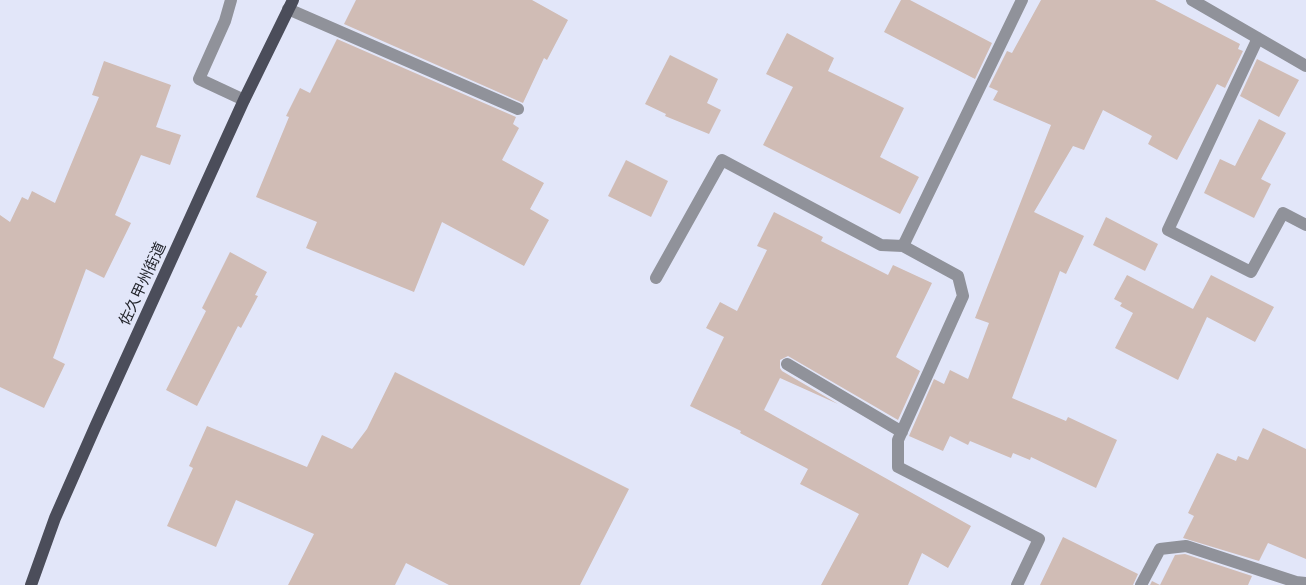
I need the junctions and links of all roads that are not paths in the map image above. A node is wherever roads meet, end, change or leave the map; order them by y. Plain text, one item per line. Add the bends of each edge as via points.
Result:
1 (231, 0) edge
2 (1022, 0) edge
3 (1192, 0) edge
4 (291, 4) edge
5 (1258, 38) junction
6 (1306, 66) edge
7 (244, 100) junction
8 (518, 109) dead end
9 (1306, 225) edge
10 (902, 246) junction
11 (656, 278) dead end
12 (787, 364) dead end
13 (902, 432) junction
14 (1306, 583) edge
15 (31, 585) edge
16 (1017, 585) edge
17 (1141, 585) edge

1 - 7 street via 199,79
2 - 10 street
3 - 5 street
4 - 7 main road, 佐久甲州街道
4 - 8 street
5 - 6 street
5 - 9 street via 1168,230 1251,272 1283,213
7 - 15 main road, 佐久甲州街道 via 96,424 55,518
10 - 11 street via 881,245 722,160
10 - 13 street via 958,276 963,296
12 - 13 street
13 - 16 street via 898,440 898,467 1038,540
14 - 17 street via 1186,546 1160,549

